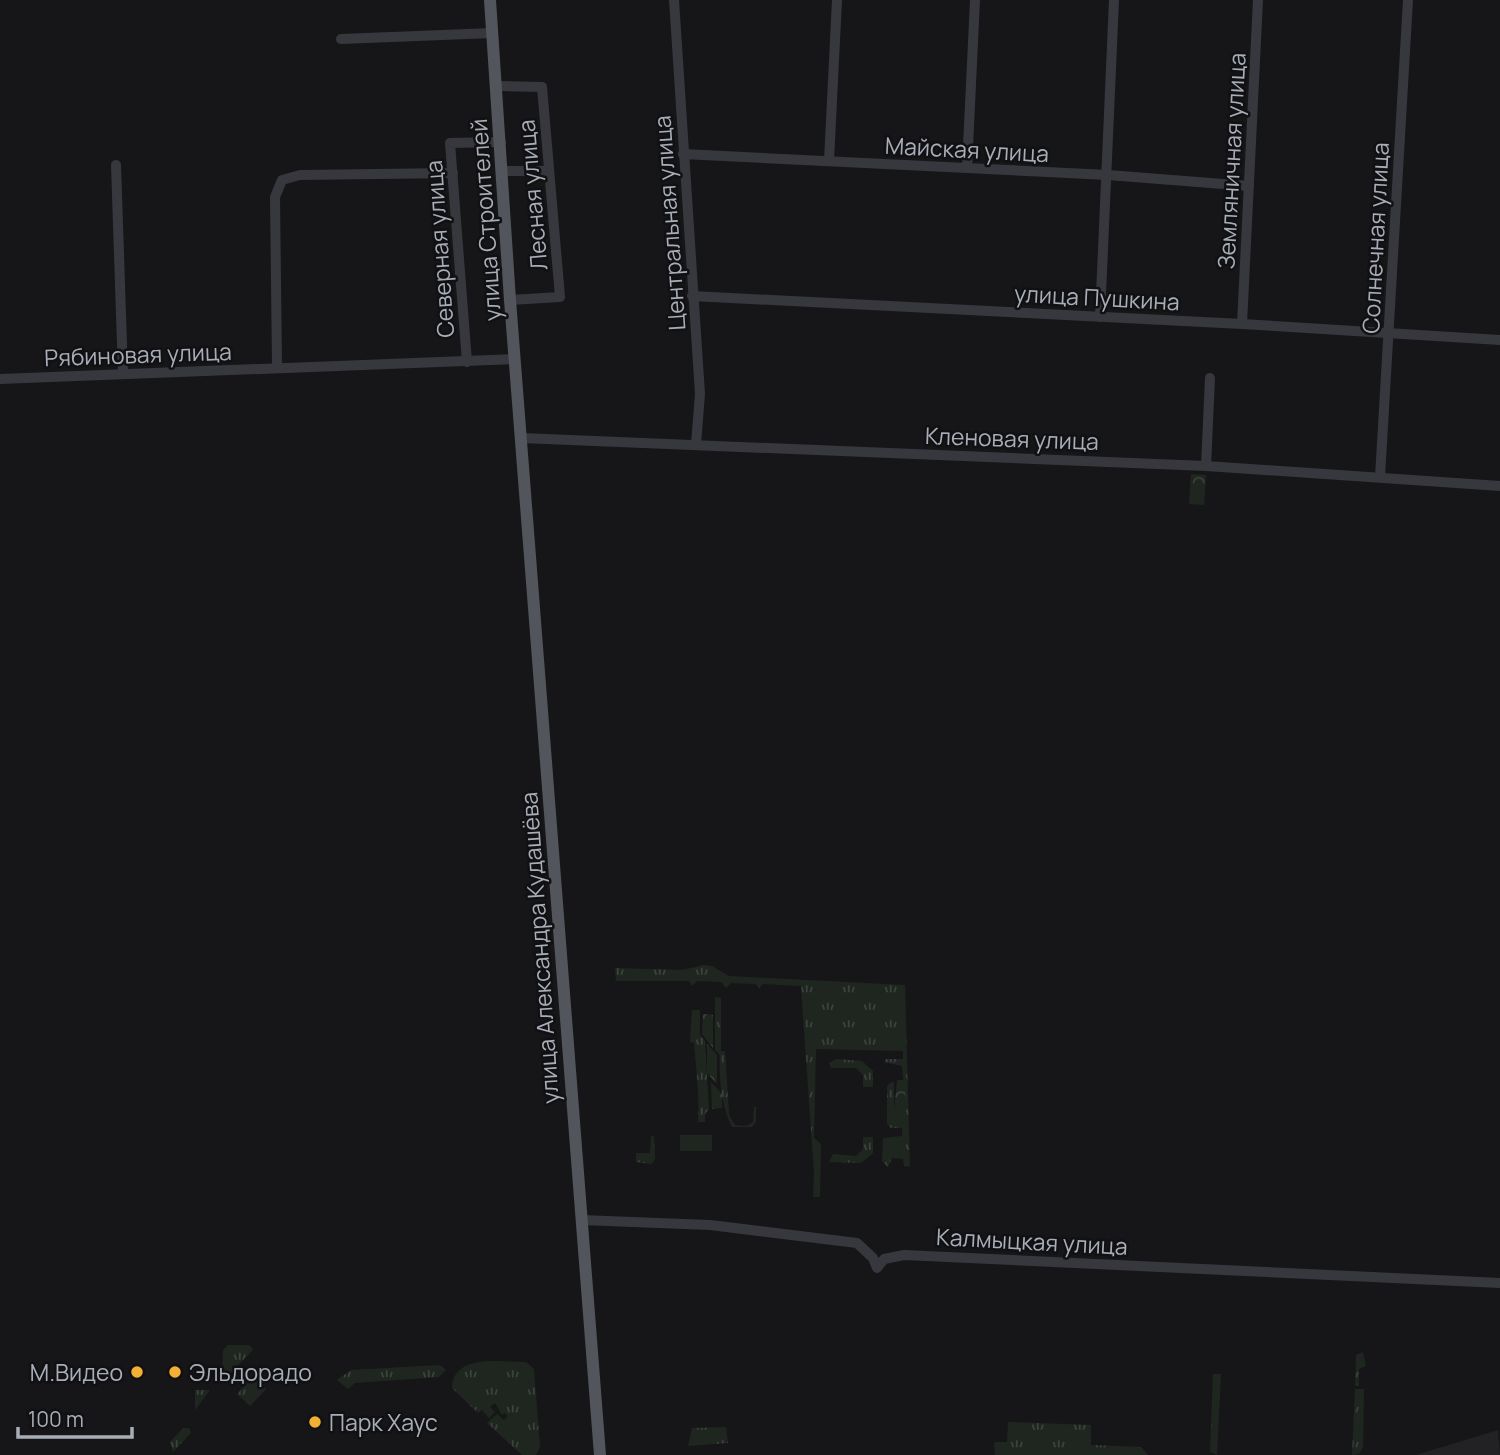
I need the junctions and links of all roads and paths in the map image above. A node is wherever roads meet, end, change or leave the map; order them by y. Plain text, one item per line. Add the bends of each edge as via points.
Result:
1 (490, 0) edge
2 (674, 0) edge
3 (837, 0) edge
4 (975, 0) edge
5 (1114, 0) edge
6 (1258, 0) edge
7 (1408, 0) edge
8 (493, 33) junction
9 (341, 39) dead end
10 (496, 86) junction
11 (501, 142) junction
12 (683, 154) junction
13 (829, 161) junction
14 (116, 165) dead end
15 (967, 168) junction
16 (503, 171) junction
17 (548, 171) junction
18 (453, 173) junction
19 (1108, 174) junction
20 (1249, 186) junction
21 (692, 296) junction
22 (510, 300) junction
23 (1100, 317) junction
24 (1242, 324) junction
25 (1390, 333) junction
26 (1500, 340) edge
27 (515, 359) junction
28 (467, 362) junction
29 (277, 367) junction
30 (123, 374) junction
31 (1210, 378) dead end
32 (0, 379) edge
33 (522, 438) junction
34 (696, 444) junction
35 (1206, 466) junction
36 (1380, 477) junction
37 (1500, 486) edge
38 (581, 1220) junction
39 (1500, 1283) edge
40 (600, 1455) edge

1 - 8 main road, улица Строителей
2 - 12 street, Центральная улица
3 - 13 street
4 - 15 street
5 - 19 street
6 - 20 street, Земляничная улица
7 - 25 street, Солнечная улица
8 - 9 street
8 - 10 main road, улица Строителей
10 - 11 main road, улица Строителей
10 - 17 street, Лесная улица via 542,87
11 - 16 main road, улица Строителей
11 - 18 street, Северная улица via 450,143
12 - 13 street, Майская улица
12 - 21 street, Центральная улица
13 - 15 street, Майская улица
14 - 30 street
15 - 19 street, Майская улица
16 - 17 street
16 - 22 main road, улица Строителей
17 - 22 street, Лесная улица via 560,297
18 - 28 street, Северная улица
18 - 29 street via 300,175 282,180 275,197
19 - 20 street, Майская улица
19 - 23 street
20 - 24 street, Земляничная улица
21 - 23 street, улица Пушкина
21 - 34 street, Центральная улица via 700,394
22 - 27 main road, улица Строителей
23 - 24 street, улица Пушкина
24 - 25 street, улица Пушкина
25 - 26 street, улица Пушкина
25 - 36 street, Солнечная улица
27 - 28 street, Рябиновая улица
27 - 33 main road, улица Строителей
28 - 29 street, Рябиновая улица
29 - 30 street, Рябиновая улица
30 - 32 street, Рябиновая улица
31 - 35 street
33 - 34 street, Кленовая улица
33 - 38 main road, улица Александра Кудашёва
34 - 35 street, Кленовая улица
35 - 36 street, Кленовая улица
36 - 37 street, Кленовая улица
38 - 39 street, Калмыцкая улица via 710,1225 857,1243 877,1268 884,1259 904,1255
38 - 40 main road, улица Александра Кудашёва

